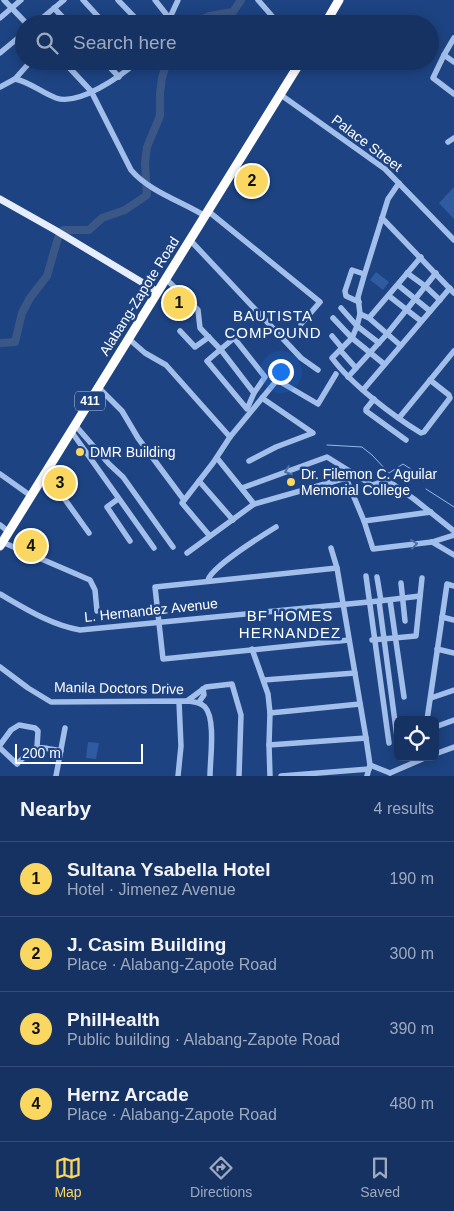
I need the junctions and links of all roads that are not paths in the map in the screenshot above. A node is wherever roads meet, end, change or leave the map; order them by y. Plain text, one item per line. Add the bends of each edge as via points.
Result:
1 (4, 0) edge
2 (21, 0) edge
3 (64, 0) edge
4 (83, 0) edge
5 (118, 0) edge
6 (155, 0) edge
7 (178, 0) edge
8 (258, 0) edge
9 (339, 0) edge
10 (12, 8) junction
11 (54, 8) junction
12 (19, 15) edge
13 (46, 15) edge
14 (61, 15) edge
15 (97, 15) edge
16 (132, 15) edge
17 (165, 15) edge
18 (172, 15) edge
19 (271, 15) edge
20 (330, 15) edge
21 (0, 18) edge
22 (454, 38) edge
23 (15, 40) edge
24 (0, 53) edge
25 (444, 55) junction
26 (454, 62) edge
27 (439, 66) edge
28 (23, 70) edge
29 (71, 70) edge
30 (112, 70) edge
31 (127, 70) edge
32 (296, 70) edge
33 (437, 70) edge
34 (119, 77) junction
35 (15, 78) junction
36 (0, 86) edge
37 (91, 91) junction
38 (454, 94) edge
39 (281, 95) junction
40 (454, 138) edge
41 (448, 142) dead end
42 (400, 183) junction
43 (0, 199) edge
44 (207, 213) junction
45 (382, 218) junction
46 (190, 240) junction
47 (454, 240) edge
48 (421, 257) junction
49 (407, 273) junction
50 (436, 273) junction
51 (364, 274) junction
52 (166, 279) junction
53 (398, 285) junction
54 (425, 286) junction
55 (452, 290) edge
56 (158, 292) junction
57 (389, 296) junction
58 (416, 298) junction
59 (440, 300) junction
60 (359, 302) junction
61 (341, 308) dead end
62 (407, 309) junction
63 (430, 311) junction
64 (360, 314) junction
65 (334, 318) dead end
66 (369, 318) junction
67 (421, 321) junction
68 (301, 324) dead end
69 (357, 326) junction
70 (180, 332) dead end
71 (387, 334) junction
72 (332, 336) dead end
73 (209, 337) junction
74 (352, 338) junction
75 (133, 340) junction
76 (379, 343) junction
77 (400, 345) junction
78 (341, 349) junction
79 (221, 350) junction
80 (454, 350) edge
81 (370, 353) junction
82 (384, 364) junction
83 (356, 368) junction
84 (318, 370) dead end
85 (336, 374) dead end
86 (348, 376) junction
87 (430, 380) junction
88 (99, 388) junction
89 (363, 390) junction
90 (254, 393) junction
91 (262, 398) junction
92 (374, 399) junction
93 (400, 418) junction
94 (73, 428) junction
95 (230, 437) junction
96 (406, 440) dead end
97 (216, 458) junction
98 (249, 460) dead end
99 (348, 470) junction
100 (0, 474) edge
101 (44, 475) junction
102 (346, 478) junction
103 (199, 481) junction
104 (242, 488) junction
105 (31, 496) junction
106 (118, 499) junction
107 (183, 502) junction
108 (254, 504) junction
109 (431, 512) junction
110 (233, 520) junction
111 (364, 521) junction
112 (0, 525) edge
113 (276, 527) dead end
114 (454, 531) edge
115 (9, 532) junction
116 (89, 533) dead end
117 (209, 535) junction
118 (454, 535) edge
119 (130, 541) dead end
120 (432, 542) junction
121 (1, 544) edge
122 (173, 547) dead end
123 (154, 548) dead end
124 (331, 548) dead end
125 (187, 553) dead end
126 (454, 555) edge
127 (337, 568) junction
128 (366, 576) dead end
129 (378, 577) dead end
130 (422, 578) dead end
131 (208, 580) junction
132 (401, 583) dead end
133 (454, 586) edge
134 (0, 594) edge
135 (420, 596) junction
136 (403, 598) junction
137 (390, 600) junction
138 (380, 601) junction
139 (369, 602) junction
140 (343, 604) junction
141 (97, 611) dead end
142 (442, 617) junction
143 (454, 620) edge
144 (405, 621) dead end
145 (159, 622) junction
146 (395, 637) junction
147 (384, 638) junction
148 (349, 640) junction
149 (373, 640) junction
150 (252, 649) junction
151 (437, 649) junction
152 (454, 653) edge
153 (0, 668) edge
154 (355, 673) junction
155 (264, 680) junction
156 (203, 689) junction
157 (454, 690) edge
158 (404, 697) dead end
159 (430, 698) junction
160 (187, 701) junction
161 (179, 702) junction
162 (199, 702) junction
163 (360, 704) junction
164 (270, 713) junction
165 (394, 716) edge
166 (428, 716) edge
167 (454, 720) edge
168 (439, 726) edge
169 (65, 728) dead end
170 (366, 738) junction
171 (389, 743) dead end
172 (0, 746) edge
173 (269, 746) junction
174 (37, 747) junction
175 (454, 748) edge
176 (61, 751) junction
177 (439, 753) edge
178 (414, 761) edge
179 (370, 767) junction
180 (333, 774) edge
181 (390, 774) edge
182 (301, 775) edge
183 (56, 776) edge
184 (178, 776) edge
185 (210, 776) edge
186 (240, 776) edge
187 (270, 776) edge
188 (281, 776) edge
189 (368, 776) edge

1 - 10 street
2 - 10 street
3 - 11 street
4 - 15 street
5 - 16 street
6 - 17 street
7 - 18 street
8 - 19 street
9 - 20 highway
10 - 12 street
10 - 21 street
11 - 13 street
11 - 14 street
22 - 25 street
23 - 24 street
25 - 26 street
25 - 27 street
28 - 35 street
29 - 37 street
30 - 34 street
31 - 34 street
32 - 39 highway, Alabang-Zapote Road / 411
33 - 38 street via 434,78
34 - 37 street
35 - 36 street
35 - 37 street via 64,100 75,99
37 - 44 street via 132,170 142,181
39 - 42 street, Palace Street via 385,168
39 - 44 highway, Alabang-Zapote Road / 411
40 - 41 street
42 - 45 street via 388,199
42 - 47 street, Palace Street
43 - 56 main road
44 - 46 highway, Alabang-Zapote Road / 411
44 - 68 street via 320,302
45 - 48 street
45 - 51 street
46 - 52 highway, Alabang-Zapote Road / 411
46 - 84 street via 301,358
48 - 49 street
48 - 50 street
49 - 53 street
49 - 54 street
50 - 54 street
50 - 55 street
51 - 60 street
51 - 60 street via 352,270 344,293
52 - 56 highway, Alabang-Zapote Road / 411
52 - 73 street via 198,310 200,328
53 - 57 street
53 - 58 street
54 - 58 street
54 - 59 street
55 - 59 street
56 - 75 highway, Alabang-Zapote Road / 411
57 - 62 street
57 - 66 street
58 - 62 street
58 - 63 street
59 - 63 street
60 - 64 street
61 - 69 street
62 - 67 street
62 - 71 street
63 - 67 street
64 - 66 street
64 - 69 street
65 - 74 street
66 - 71 street
67 - 77 street
69 - 74 street
69 - 76 street
70 - 73 street via 195,347
71 - 76 street
71 - 77 street
72 - 78 street
73 - 79 street
74 - 78 street
74 - 81 street
75 - 88 highway, Alabang-Zapote Road / 411
75 - 95 street via 166,365
76 - 81 street
77 - 82 street
78 - 83 street
78 - 86 street via 332,358
79 - 90 street
79 - 90 street via 234,338 265,377
79 - 90 street via 207,361 247,409
80 - 87 street
81 - 82 street
81 - 83 street
82 - 89 street
83 - 86 street
85 - 91 street via 318,404 277,380
86 - 89 street
87 - 93 street
87 - 93 street via 450,398 424,432
88 - 94 highway, Alabang-Zapote Road / 411
88 - 107 street via 122,411
89 - 92 street
91 - 95 street
91 - 98 street via 313,433
92 - 93 street
92 - 96 street via 366,411
94 - 101 highway, Alabang-Zapote Road / 411
94 - 106 street
94 - 122 street via 123,477
95 - 97 street
97 - 103 street
97 - 104 street
99 - 102 street
99 -> 104 street via 327,457
99 - 109 street via 372,485 387,480
100 - 105 street
101 - 105 highway, Alabang-Zapote Road / 411
101 - 116 street
102 - 108 street
102 - 111 street
103 - 107 street
103 - 110 street
104 - 108 street
105 - 115 highway, Alabang-Zapote Road / 411
106 - 119 street via 107,507
106 - 123 street
107 - 117 street
108 - 110 street
109 - 111 street
109 - 114 street
110 - 117 street
111 -> 120 street via 373,548
112 - 115 street
113 - 131 street via 213,572
115 - 121 highway, Alabang-Zapote Road / 411
117 - 125 street
118 - 120 street
120 - 126 street
121 - 141 street via 90,580 95,590
124 - 127 street
127 - 131 street
127 - 140 street
128 - 139 street
129 - 138 street
130 - 135 street
131 - 145 street via 155,587
132 - 136 street
133 - 142 street via 447,584
134 - 145 street, L. Hernandez Avenue via 67,628 99,629
135 - 136 street, L. Hernandez Avenue
135 - 146 street via 416,636
136 - 137 street, L. Hernandez Avenue
136 - 144 street
137 - 138 street, L. Hernandez Avenue
137 - 146 street
138 - 139 street, L. Hernandez Avenue
138 - 147 street
139 - 140 street, L. Hernandez Avenue
139 - 149 street
140 - 145 street, L. Hernandez Avenue
140 - 148 street
142 - 143 street
142 - 151 street
145 - 150 street via 163,659
146 - 147 street
146 - 158 street
147 - 149 street
147 - 165 street
148 - 150 street
148 - 154 street
149 - 171 street
150 - 155 street
151 - 152 street
151 - 159 street
153 - 161 street, Manila Doctors Drive via 51,702
154 - 155 street
154 - 163 street
155 - 164 street
156 - 160 street
156 - 162 street via 204,696
156 - 186 street via 232,682 241,715
157 - 159 street
159 - 166 street
160 - 161 street, Manila Doctors Drive
160 - 162 street, Manila Doctors Drive
161 - 184 street via 181,746
162 - 185 street, Manila Doctors Drive via 211,720
163 - 164 street
163 - 170 street
164 - 173 street
167 - 168 street
169 - 176 street
170 - 173 street
170 - 179 street
172 - 174 street via 17,764
172 - 174 street via 11,730 19,725 38,731
173 - 187 street
174 - 176 street
175 - 177 street
176 - 183 street
178 - 181 street
179 - 180 street
179 - 181 street
179 - 189 street
180 - 182 street
182 - 188 street

